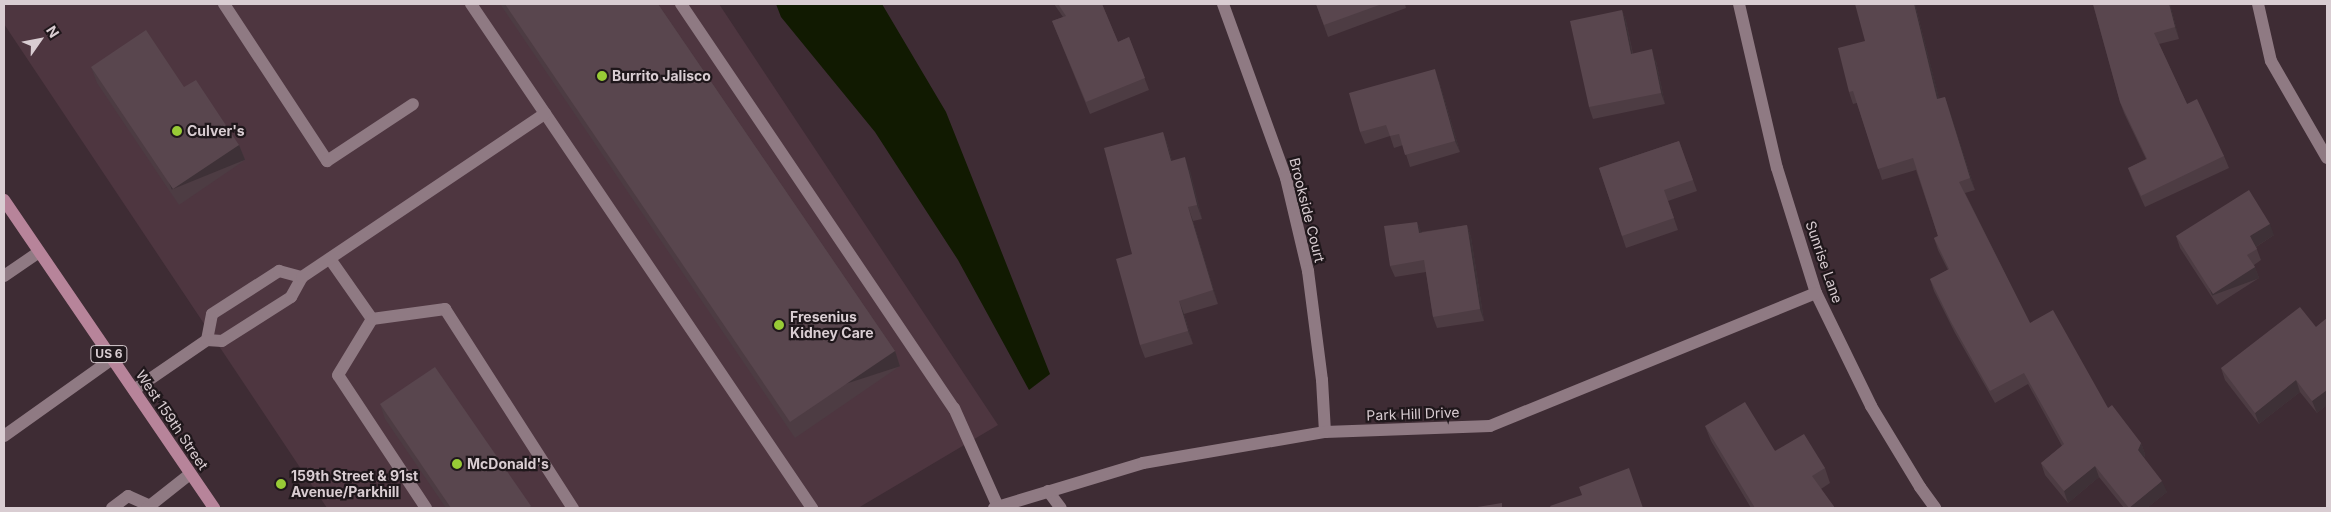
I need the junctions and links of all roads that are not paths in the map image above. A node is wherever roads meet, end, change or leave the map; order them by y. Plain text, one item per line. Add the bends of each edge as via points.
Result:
1 (224, 4) edge
2 (471, 4) edge
3 (681, 4) edge
4 (1223, 4) edge
5 (1739, 4) edge
6 (2258, 4) edge
7 (413, 104) dead end
8 (545, 114) junction
9 (2327, 158) edge
10 (4, 200) edge
11 (39, 252) junction
12 (330, 258) junction
13 (4, 276) edge
14 (302, 277) junction
15 (1816, 294) junction
16 (372, 319) junction
17 (207, 340) junction
18 (112, 359) junction
19 (134, 390) junction
20 (1325, 432) junction
21 (4, 436) edge
22 (190, 474) junction
23 (1048, 491) junction
24 (148, 507) edge
25 (112, 508) edge
26 (214, 508) edge
27 (426, 508) edge
28 (573, 508) edge
29 (812, 508) edge
30 (996, 508) edge
31 (1061, 508) edge
32 (1935, 508) edge

1 - 7 street via 327,160
2 - 8 street
3 - 30 street via 954,408
4 - 20 street, Brookside Court via 1286,178 1308,270
5 - 15 street, Sunrise Lane via 1777,168
6 - 9 street via 2271,61
8 - 12 street
8 - 29 street
10 - 11 main road, West 159th Street / US 6
11 - 13 street
11 - 18 main road, West 159th Street / US 6
12 - 14 street
12 - 16 street
14 - 17 street via 291,297 222,340
14 - 17 street via 279,271 212,314
15 - 20 street, Park Hill Drive via 1490,426
15 - 32 street, Sunrise Lane via 1871,406
16 - 27 street via 338,375
16 - 28 street via 445,309
17 - 19 street
18 - 19 main road, West 159th Street / US 6
18 - 21 street
19 - 22 main road, West 159th Street / US 6
20 - 23 street, Park Hill Drive via 1143,463
22 - 24 street
22 - 26 main road, West 159th Street / US 6
23 - 30 street, Park Hill Drive
23 - 31 street
24 - 25 street via 128,496

